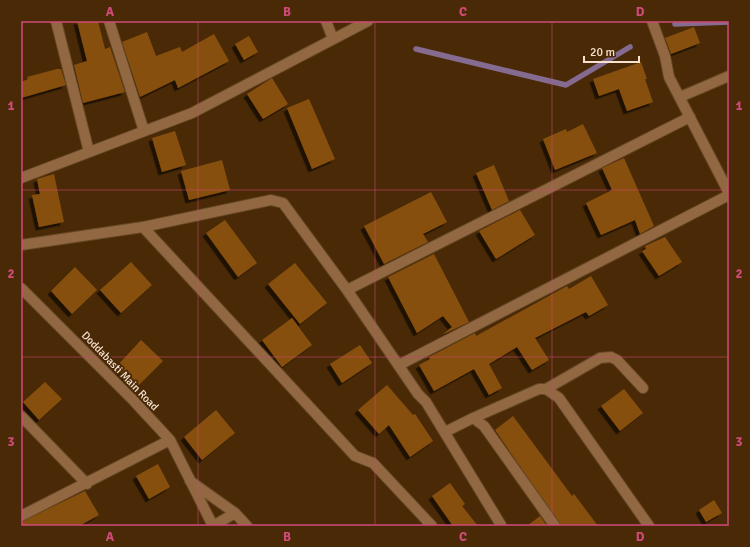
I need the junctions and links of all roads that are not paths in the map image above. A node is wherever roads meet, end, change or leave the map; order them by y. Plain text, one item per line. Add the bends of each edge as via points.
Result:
1 (56, 21) edge
2 (110, 21) edge
3 (326, 21) edge
4 (368, 21) edge
5 (652, 21) edge
6 (333, 39) junction
7 (729, 76) edge
8 (680, 97) junction
9 (690, 117) junction
10 (144, 131) junction
11 (89, 152) junction
12 (21, 178) edge
13 (729, 194) edge
14 (143, 227) junction
15 (21, 245) edge
16 (21, 288) edge
17 (348, 290) junction
18 (399, 365) junction
19 (643, 388) dead end
20 (546, 389) junction
21 (21, 416) edge
22 (474, 418) junction
23 (445, 432) junction
24 (170, 440) junction
25 (189, 480) junction
26 (87, 484) junction
27 (235, 513) junction
28 (21, 516) edge
29 (501, 525) edge
30 (213, 526) edge
31 (247, 526) edge
32 (432, 526) edge
33 (555, 526) edge
34 (649, 526) edge

1 - 11 street
2 - 10 street
3 - 6 street
4 - 6 street
5 - 8 street via 670,77
6 - 10 street via 192,114
7 - 8 street
8 - 9 street
9 - 13 street
9 - 17 street
10 - 11 street
11 - 12 street
13 - 18 street
14 - 15 street
14 - 17 street via 271,200 283,203
14 - 32 street via 355,456 373,463
16 - 24 street, Doddabasti Main Road
17 - 18 street
18 - 23 street
19 - 20 street via 617,360 611,357 600,358
20 - 22 street via 539,389
20 - 34 street via 559,398
21 - 26 street
22 - 23 street
22 - 33 street via 484,426
23 - 29 street
24 - 25 street, Doddabasti Main Road
24 - 26 street
25 - 27 street
25 - 30 street, Doddabasti Main Road
26 - 28 street
27 - 30 street
27 - 31 street

